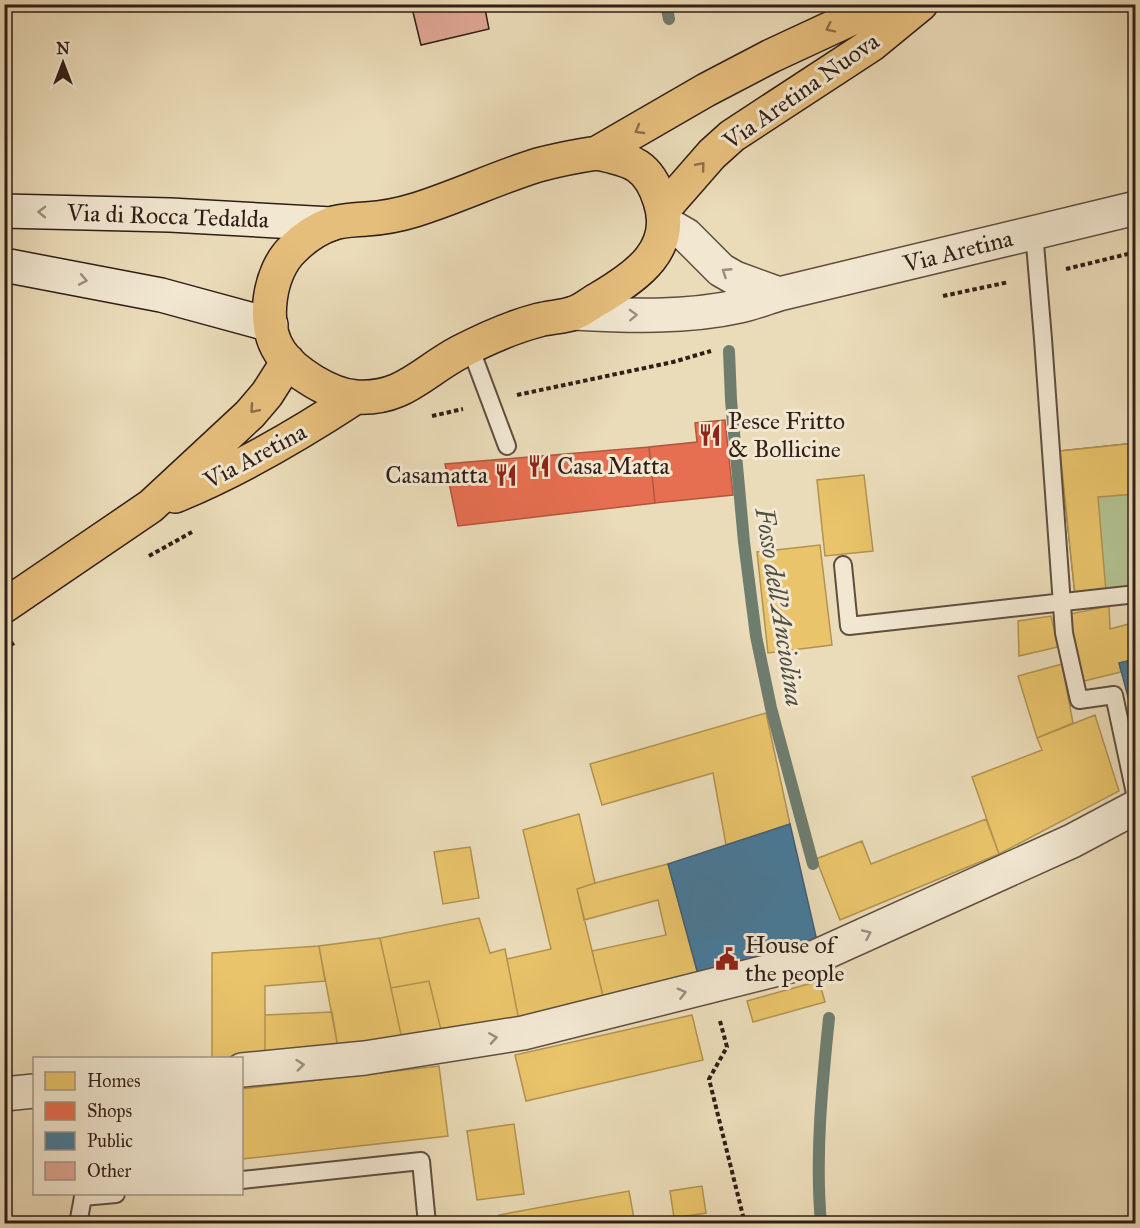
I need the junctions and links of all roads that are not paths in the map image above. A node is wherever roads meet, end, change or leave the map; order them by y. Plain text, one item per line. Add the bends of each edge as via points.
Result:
1 (883, 4) edge
2 (921, 4) edge
3 (597, 153) junction
4 (1136, 208) edge
5 (4, 211) edge
6 (664, 217) junction
7 (331, 224) junction
8 (1034, 232) junction
9 (4, 265) edge
10 (780, 294) junction
11 (574, 313) junction
12 (271, 325) junction
13 (470, 347) junction
14 (288, 361) junction
15 (356, 397) junction
16 (507, 446) dead end
17 (151, 506) junction
18 (843, 565) dead end
19 (1136, 594) edge
20 (1061, 603) junction
21 (4, 606) edge
22 (1136, 798) edge
23 (1136, 807) edge
24 (243, 1070) edge
25 (33, 1090) edge
26 (4, 1094) edge
27 (243, 1180) edge
28 (105, 1195) edge
29 (78, 1224) edge
30 (427, 1224) edge

1 -> 3 main road, Via Aretina Nuova via 771,56
6 -> 2 main road, Via Aretina Nuova via 712,154 732,136 871,45
3 - 6 main road via 626,159 644,171 656,188
3 - 7 main road via 537,166 396,216
4 - 8 street, Via Aretina
7 -> 5 street, Via di Rocca Tedalda
10 -> 6 street via 721,270
6 - 11 main road via 657,251 615,288
7 - 12 main road via 306,237 278,269 271,291
8 - 10 street, Via Aretina
8 - 20 lane
9 -> 12 street via 161,295
11 -> 10 street, Via Aretina via 695,313
11 - 13 main road via 538,320
12 - 14 main road via 279,352
13 - 15 main road via 399,392
13 - 16 lane
14 - 15 main road via 331,391
14 -> 17 main road, Via Aretina via 250,414
15 - 17 main road, Via Aretina via 272,449
17 - 21 main road, Via Aretina
18 - 20 lane via 849,626
19 - 20 lane
20 - 22 lane via 1079,700 1114,695
24 -> 23 street via 365,1058 523,1033 802,963 1072,841
25 - 26 street
27 - 30 lane via 421,1161
28 - 29 lane via 83,1197

